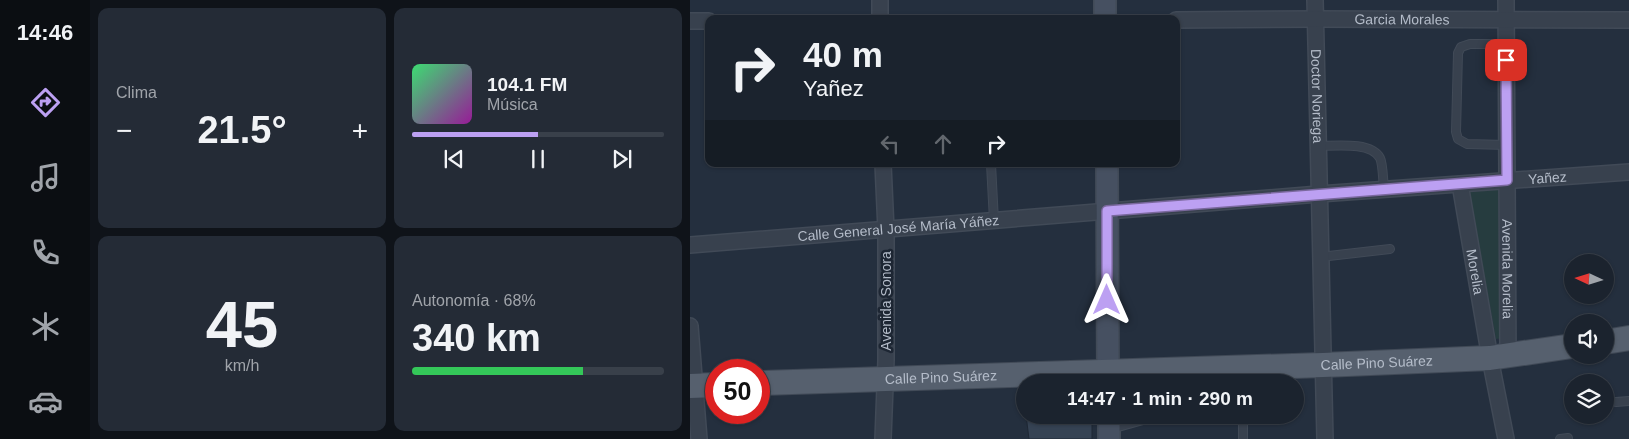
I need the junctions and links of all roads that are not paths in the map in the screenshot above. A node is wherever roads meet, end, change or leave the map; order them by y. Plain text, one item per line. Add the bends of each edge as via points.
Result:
1 (880, 0) edge
2 (1105, 0) edge
3 (1315, 0) edge
4 (1506, 0) edge
5 (880, 15) edge
6 (1105, 15) edge
7 (1315, 18) junction
8 (1180, 20) edge
9 (1505, 20) junction
10 (1629, 20) edge
11 (690, 21) edge
12 (705, 21) edge
13 (1506, 44) junction
14 (1507, 145) junction
15 (1317, 146) junction
16 (883, 167) edge
17 (991, 167) edge
18 (1107, 167) edge
19 (1629, 172) edge
20 (1507, 180) junction
21 (1460, 184) junction
22 (1384, 189) junction
23 (1319, 194) junction
24 (1107, 211) junction
25 (994, 221) junction
26 (886, 230) junction
27 (690, 245) edge
28 (1390, 250) dead end
29 (1320, 257) junction
30 (690, 326) edge
31 (1629, 338) edge
32 (1614, 340) edge
33 (1564, 347) edge
34 (1499, 357) junction
35 (1323, 365) junction
36 (1108, 374) edge
37 (1144, 374) edge
38 (1016, 377) edge
39 (884, 378) junction
40 (770, 383) edge
41 (700, 385) edge
42 (1629, 401) edge
43 (1616, 402) dead end
44 (1125, 424) edge
45 (1243, 424) edge
46 (1109, 428) edge
47 (699, 439) edge
48 (883, 439) edge
49 (1243, 439) edge
50 (1325, 439) edge
51 (1506, 439) edge

1 - 5 street
2 - 6 main road
3 - 7 street, Doctor Noriega
4 - 9 street
7 - 8 street, Garcia Morales
7 - 9 street, Garcia Morales
7 - 15 street, Doctor Noriega
9 - 10 street, Garcia Morales
9 - 13 street
11 - 12 street
13 - 14 street
13 - 14 lane via 1461,47 1458,53 1456,132 1458,139 1467,144
14 - 20 street
15 - 22 lane via 1362,146 1371,150 1380,158
15 - 23 street, Doctor Noriega
16 - 26 street, Avenida Sonora
17 - 25 lane
18 - 24 main road
19 - 20 street, Yañez
20 - 21 street, Yañez
20 - 34 street, Avenida Morelia
21 - 22 street, Yañez
21 - 34 street, Morelia
22 - 23 street, Yañez
23 - 24 street, Yañez
23 - 29 street, Doctor Noriega
24 - 25 street, Calle General José María Yáñez
24 - 36 main road
25 - 26 street, Calle General José María Yáñez
26 - 27 street, Calle General José María Yáñez
26 - 39 street, Avenida Sonora
28 - 29 lane
29 - 35 street, Doctor Noriega
30 - 41 street
31 - 32 main road
33 - 34 main road, Calle Pino Suárez
34 - 35 main road, Calle Pino Suárez
34 - 51 street, Avenida Morelia
35 - 37 main road, Calle Pino Suárez
35 - 50 street, Doctor Noriega
38 - 39 main road, Calle Pino Suárez
39 - 40 main road, Calle Pino Suárez
39 - 48 street, Avenida Sonora
41 - 47 street
42 - 43 lane
44 - 46 lane
45 - 49 lane

